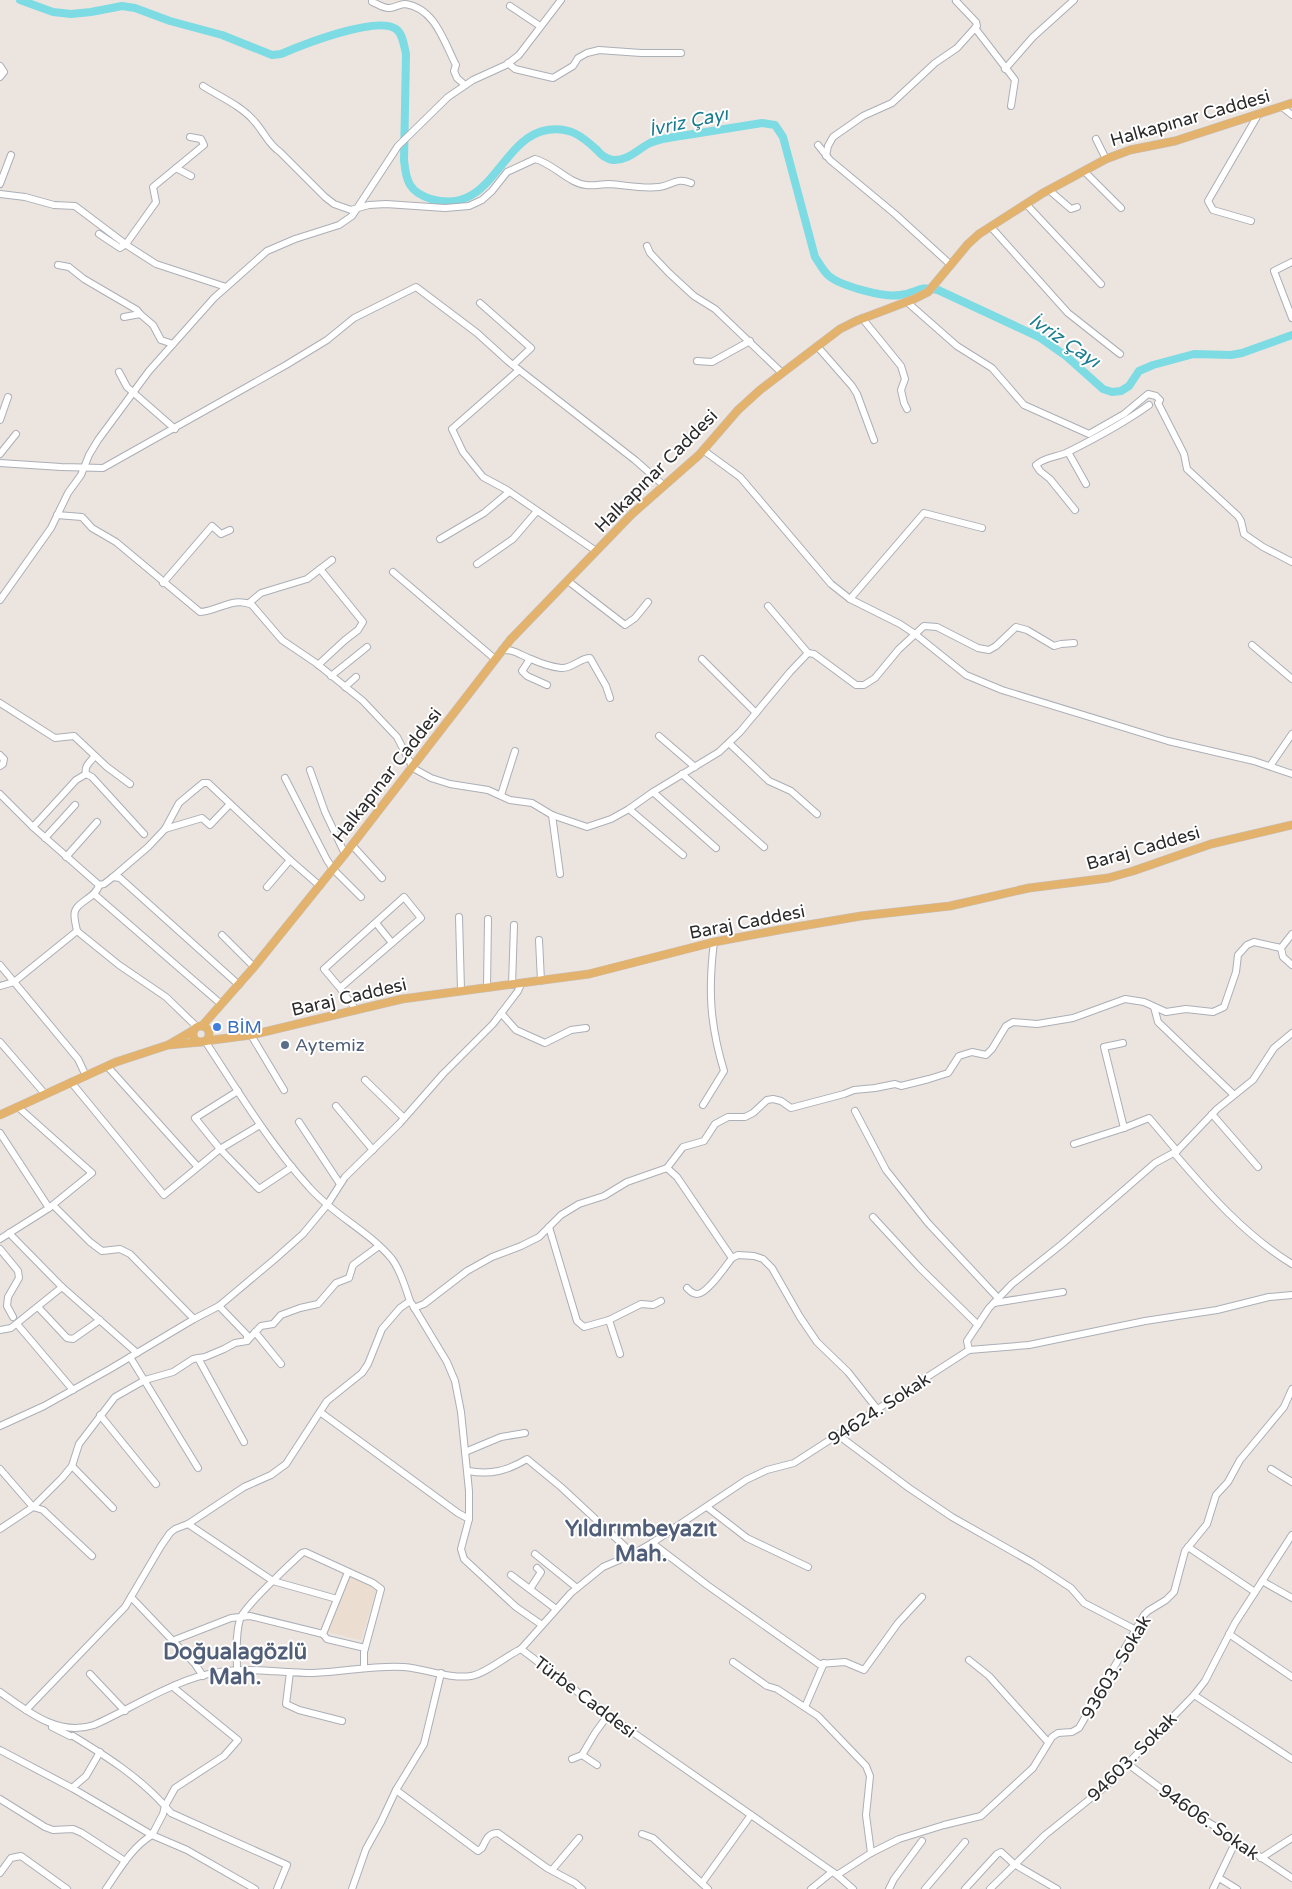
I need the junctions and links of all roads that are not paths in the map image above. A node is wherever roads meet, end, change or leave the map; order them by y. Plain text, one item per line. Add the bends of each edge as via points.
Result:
1 (372, 0) edge
2 (561, 0) edge
3 (1074, 0) edge
4 (956, 1) edge
5 (510, 6) dead end
6 (540, 26) junction
7 (975, 28) junction
8 (681, 53) dead end
9 (508, 64) junction
10 (0, 66) edge
11 (1005, 69) junction
12 (0, 77) edge
13 (465, 85) junction
14 (203, 86) dead end
15 (1292, 103) edge
16 (1011, 106) dead end
17 (1282, 107) junction
18 (1258, 115) junction
19 (1292, 115) edge
20 (190, 137) dead end
21 (1096, 139) dead end
22 (818, 146) dead end
23 (11, 155) dead end
24 (826, 156) junction
25 (1106, 159) junction
26 (176, 168) junction
27 (1084, 171) junction
28 (191, 176) dead end
29 (692, 182) dead end
30 (0, 184) edge
31 (1049, 190) junction
32 (0, 194) edge
33 (1026, 204) junction
34 (1077, 206) dead end
35 (1121, 208) dead end
36 (356, 209) junction
37 (1251, 221) dead end
38 (991, 227) junction
39 (99, 234) dead end
40 (126, 244) junction
41 (647, 246) dead end
42 (1292, 262) edge
43 (58, 265) dead end
44 (951, 265) junction
45 (1101, 284) dead end
46 (226, 287) junction
47 (907, 302) junction
48 (480, 303) dead end
49 (140, 314) junction
50 (124, 317) dead end
51 (862, 318) junction
52 (1292, 318) edge
53 (750, 341) junction
54 (173, 344) junction
55 (817, 346) junction
56 (1120, 354) dead end
57 (697, 361) dead end
58 (516, 367) junction
59 (119, 372) dead end
60 (782, 373) junction
61 (134, 391) junction
62 (8, 397) dead end
63 (1150, 405) dead end
64 (907, 409) dead end
65 (0, 420) edge
66 (175, 429) junction
67 (16, 434) dead end
68 (1090, 437) junction
69 (874, 440) dead end
70 (703, 450) junction
71 (1068, 452) junction
72 (0, 454) edge
73 (0, 463) edge
74 (85, 468) junction
75 (661, 483) dead end
76 (1086, 484) dead end
77 (509, 492) junction
78 (1076, 510) dead end
79 (537, 511) junction
80 (57, 515) junction
81 (982, 528) dead end
82 (230, 530) dead end
83 (440, 539) dead end
84 (596, 551) junction
85 (332, 560) dead end
86 (1292, 562) edge
87 (477, 564) dead end
88 (320, 569) junction
89 (393, 572) dead end
90 (568, 581) junction
91 (164, 583) junction
92 (850, 599) junction
93 (0, 600) edge
94 (648, 602) dead end
95 (249, 603) junction
96 (768, 606) dead end
97 (915, 634) junction
98 (1074, 644) dead end
99 (1252, 645) dead end
100 (367, 647) dead end
101 (502, 650) junction
102 (808, 654) junction
103 (495, 659) junction
104 (530, 659) junction
105 (702, 659) dead end
106 (318, 665) junction
107 (331, 676) junction
108 (356, 677) dead end
109 (1292, 678) edge
110 (547, 685) dead end
111 (345, 686) junction
112 (610, 698) dead end
113 (0, 703) edge
114 (756, 713) junction
115 (1292, 734) edge
116 (659, 736) dead end
117 (729, 743) junction
118 (515, 751) dead end
119 (0, 755) edge
120 (96, 756) junction
121 (0, 766) edge
122 (1270, 766) junction
123 (695, 767) junction
124 (413, 768) junction
125 (310, 770) dead end
126 (86, 774) junction
127 (682, 774) junction
128 (1292, 774) edge
129 (285, 778) dead end
130 (130, 784) dead end
131 (652, 792) junction
132 (0, 794) edge
133 (501, 795) junction
134 (75, 804) dead end
135 (230, 804) junction
136 (629, 809) junction
137 (817, 814) dead end
138 (552, 815) junction
139 (97, 822) dead end
140 (1292, 825) edge
141 (33, 827) junction
142 (165, 829) junction
143 (144, 834) dead end
144 (45, 838) junction
145 (352, 845) junction
146 (764, 847) dead end
147 (716, 848) dead end
148 (346, 854) junction
149 (683, 856) dead end
150 (66, 857) junction
151 (290, 860) junction
152 (333, 869) junction
153 (560, 874) dead end
154 (113, 877) junction
155 (382, 878) dead end
156 (99, 885) junction
157 (320, 886) junction
158 (267, 887) dead end
159 (94, 894) junction
160 (361, 897) dead end
161 (459, 917) dead end
162 (488, 919) dead end
163 (376, 922) junction
164 (514, 925) dead end
165 (77, 931) junction
166 (1292, 934) edge
167 (222, 935) dead end
168 (539, 940) dead end
169 (714, 942) junction
170 (392, 943) junction
171 (1281, 948) junction
172 (0, 965) edge
173 (1292, 965) edge
174 (254, 967) junction
175 (541, 981) junction
176 (14, 982) junction
177 (239, 985) junction
178 (517, 985) junction
179 (0, 986) edge
180 (487, 987) junction
181 (340, 988) junction
182 (461, 990) junction
183 (221, 1004) junction
184 (1154, 1007) junction
185 (356, 1010) junction
186 (501, 1013) junction
187 (198, 1028) junction
188 (586, 1028) dead end
189 (1292, 1033) edge
190 (251, 1035) junction
191 (0, 1042) edge
192 (203, 1042) junction
193 (1123, 1043) dead end
194 (168, 1046) junction
195 (107, 1066) junction
196 (86, 1076) junction
197 (365, 1080) dead end
198 (71, 1082) junction
199 (284, 1090) dead end
200 (238, 1091) junction
201 (45, 1094) junction
202 (1234, 1095) junction
203 (703, 1105) dead end
204 (336, 1106) dead end
205 (18, 1107) junction
206 (855, 1111) dead end
207 (1212, 1114) junction
208 (0, 1116) edge
209 (404, 1118) junction
210 (299, 1122) dead end
211 (260, 1125) junction
212 (1124, 1128) junction
213 (0, 1133) edge
214 (1074, 1144) dead end
215 (220, 1149) junction
216 (373, 1150) junction
217 (1175, 1152) junction
218 (197, 1166) junction
219 (292, 1167) junction
220 (1258, 1167) dead end
221 (667, 1168) junction
222 (340, 1184) junction
223 (51, 1206) junction
224 (327, 1206) junction
225 (873, 1217) dead end
226 (549, 1227) junction
227 (9, 1233) junction
228 (0, 1238) edge
229 (379, 1246) junction
230 (0, 1249) edge
231 (732, 1258) junction
232 (1292, 1264) edge
233 (62, 1287) junction
234 (687, 1288) dead end
235 (1063, 1292) dead end
236 (1292, 1295) edge
237 (410, 1301) junction
238 (661, 1301) dead end
239 (996, 1301) junction
240 (219, 1306) junction
241 (38, 1307) junction
242 (414, 1308) junction
243 (194, 1319) junction
244 (15, 1320) junction
245 (100, 1320) junction
246 (609, 1320) junction
247 (978, 1325) junction
248 (0, 1330) edge
249 (255, 1332) junction
250 (247, 1341) junction
251 (969, 1350) junction
252 (620, 1354) dead end
253 (134, 1355) junction
254 (198, 1358) junction
255 (281, 1364) dead end
256 (145, 1380) junction
257 (1292, 1389) edge
258 (72, 1390) junction
259 (878, 1410) junction
260 (320, 1412) junction
261 (100, 1415) junction
262 (0, 1426) edge
263 (526, 1433) dead end
264 (838, 1435) junction
265 (244, 1442) dead end
266 (465, 1452) junction
267 (72, 1466) junction
268 (198, 1468) dead end
269 (0, 1469) edge
270 (1271, 1469) dead end
271 (468, 1471) junction
272 (1292, 1482) edge
273 (156, 1484) dead end
274 (33, 1507) junction
275 (707, 1507) junction
276 (113, 1508) dead end
277 (469, 1519) junction
278 (188, 1524) junction
279 (0, 1529) edge
280 (1292, 1534) edge
281 (652, 1543) junction
282 (1188, 1547) junction
283 (535, 1554) dead end
284 (634, 1554) junction
285 (92, 1556) dead end
286 (808, 1566) dead end
287 (537, 1568) dead end
288 (348, 1572) junction
289 (511, 1575) dead end
290 (273, 1581) junction
291 (1262, 1581) junction
292 (530, 1588) junction
293 (577, 1588) junction
294 (1255, 1592) junction
295 (131, 1597) junction
296 (922, 1597) dead end
297 (1292, 1598) edge
298 (337, 1599) junction
299 (556, 1610) junction
300 (240, 1617) junction
301 (542, 1625) junction
302 (1136, 1630) junction
303 (323, 1634) junction
304 (1229, 1634) junction
305 (172, 1641) junction
306 (365, 1648) junction
307 (521, 1650) junction
308 (969, 1660) dead end
309 (733, 1662) dead end
310 (824, 1663) junction
311 (364, 1668) junction
312 (237, 1671) junction
313 (290, 1672) junction
314 (441, 1673) junction
315 (90, 1674) dead end
316 (203, 1676) junction
317 (1292, 1677) edge
318 (173, 1687) junction
319 (0, 1692) edge
320 (1194, 1695) junction
321 (804, 1707) junction
322 (26, 1710) junction
323 (125, 1711) junction
324 (608, 1715) junction
325 (42, 1721) junction
326 (342, 1721) dead end
327 (88, 1726) junction
328 (72, 1727) junction
329 (72, 1735) junction
330 (1048, 1742) junction
331 (0, 1750) edge
332 (100, 1752) junction
333 (582, 1755) junction
334 (572, 1759) dead end
335 (1292, 1759) edge
336 (1128, 1764) junction
337 (597, 1765) dead end
338 (72, 1788) junction
339 (396, 1790) junction
340 (0, 1799) edge
341 (165, 1806) junction
342 (751, 1815) junction
343 (152, 1834) junction
344 (642, 1834) dead end
345 (578, 1838) dead end
346 (1292, 1838) edge
347 (922, 1841) dead end
348 (965, 1842) dead end
349 (1236, 1843) junction
350 (871, 1853) junction
351 (1261, 1858) junction
352 (125, 1861) junction
353 (1014, 1864) junction
354 (552, 1870) junction
355 (0, 1873) edge
356 (835, 1873) junction
357 (1219, 1878) junction
358 (1292, 1878) edge
359 (702, 1883) junction
360 (852, 1888) edge
361 (68, 1889) edge
362 (106, 1889) edge
363 (255, 1889) edge
364 (277, 1889) edge
365 (352, 1889) edge
366 (582, 1889) edge
367 (708, 1889) edge
368 (811, 1889) edge
369 (859, 1889) edge
370 (889, 1889) edge
371 (925, 1889) edge
372 (965, 1889) edge
373 (990, 1889) edge
374 (1057, 1889) edge
375 (1213, 1889) edge
376 (1237, 1889) edge

1 - 13 street via 384,8 402,4 412,6 428,16 438,27 456,65 457,78
2 - 6 street
3 - 11 street via 1033,37
4 - 7 street via 976,22
5 - 6 street
6 - 9 street via 519,55
7 - 11 street
7 - 24 street via 957,48 934,63 892,103 863,116 833,137
8 - 9 street via 599,50 578,58 573,66 553,78
9 - 13 street
10 - 12 street via 4,72
11 - 16 street via 1014,80
13 - 36 street via 448,97 398,146
14 - 36 street via 255,121 273,147 325,197 334,204
15 - 17 main road, Halkapınar Caddesi
17 - 18 main road, Halkapınar Caddesi
17 - 19 street
18 - 25 main road, Halkapınar Caddesi
18 - 37 street via 1208,201 1213,210
20 - 26 street via 201,139 204,144
21 - 25 street
22 - 24 street
23 - 30 street
24 - 44 street
25 - 27 main road, Halkapınar Caddesi
26 - 28 street
26 - 40 street via 153,187 156,202
27 - 31 main road, Halkapınar Caddesi
27 - 35 street
29 - 36 street via 681,179 659,187 588,186 535,159 507,172 482,200 468,206 445,208 386,204
31 - 33 main road, Halkapınar Caddesi
31 - 34 street via 1071,209
32 - 40 street via 75,206
33 - 38 main road, Halkapınar Caddesi
33 - 45 street
36 - 46 street via 339,225 266,251
38 - 44 main road, Halkapınar Caddesi via 968,244
38 - 56 street via 1068,313
39 - 40 street via 120,248
40 - 46 street via 156,264
41 - 53 street via 650,253 694,296 715,308
42 - 52 street via 1274,271
43 - 49 street via 68,266
44 - 47 main road, Halkapınar Caddesi via 935,285
46 - 54 street
47 - 51 main road, Halkapınar Caddesi
47 - 68 street via 957,346 992,368 1024,405
48 - 58 street via 531,348
49 - 50 street
49 - 54 street via 153,325 161,340
51 - 55 main road, Halkapınar Caddesi
51 - 64 street via 901,366 905,379 901,390
53 - 57 street via 712,362
53 - 60 street
54 - 61 street
55 - 60 main road, Halkapınar Caddesi
55 - 69 street via 857,394
58 - 66 street via 416,287 354,318 327,340
58 - 75 street
58 - 77 street via 452,429 463,452 483,477
59 - 61 street
60 - 70 main road, Halkapınar Caddesi via 744,404
61 - 66 street
61 - 74 street via 98,440
62 - 65 street
63 - 68 street via 1127,421
66 - 74 street via 103,468
67 - 72 street
68 - 71 street
68 - 86 street via 1148,394 1156,396 1184,454 1187,469 1238,516 1244,534
70 - 84 main road, Halkapınar Caddesi
70 - 92 street via 740,477 831,584
71 - 76 street
71 - 78 street via 1036,465
73 - 74 street
74 - 80 street
77 - 79 street
77 - 83 street via 484,513
79 - 84 street
79 - 87 street via 513,539
80 - 91 street via 82,517
80 - 93 street via 29,562
81 - 92 street via 924,513
82 - 91 street via 221,534 212,526
84 - 90 main road, Halkapınar Caddesi
85 - 88 street
88 - 95 street via 307,579 261,593
88 - 106 street via 363,622
89 - 103 street
90 - 94 street via 625,625
90 - 101 main road, Halkapınar Caddesi
91 - 95 street via 200,612 234,602
92 - 97 street
95 - 106 street via 282,640
96 - 102 street
97 - 98 street via 930,625 989,650 1016,627 1054,646
97 - 102 street via 875,678 864,685 856,685 814,654
97 - 122 street via 966,675 1002,690 1168,742
99 - 109 street
100 - 107 street
101 - 103 main road, Halkapınar Caddesi
101 - 104 street via 511,649
102 - 114 street
103 - 124 main road, Halkapınar Caddesi
104 - 110 street via 522,671
104 - 112 street via 562,668 590,658
105 - 114 street
106 - 107 street
107 - 111 street
108 - 111 street
111 - 124 street via 397,737
113 - 120 street via 55,738 74,736
114 - 117 street
115 - 122 street
116 - 123 street
117 - 123 street
117 - 137 street via 763,777 791,791
118 - 133 street
119 - 121 street via 4,759
120 - 126 street via 88,763
120 - 130 street
122 - 128 street
123 - 127 street
124 - 133 street via 437,780
124 - 145 main road, Halkapınar Caddesi
125 - 148 street via 325,812
126 - 141 street via 76,780
126 - 143 street
127 - 131 street
127 - 146 street
129 - 152 street
131 - 136 street
131 - 147 street
132 - 141 street
133 - 138 street via 510,800 532,803
134 - 144 street
135 - 142 street via 210,825 202,818
135 - 142 street via 208,783 203,783 179,803
135 - 151 street
136 - 138 street via 587,827
136 - 149 street
138 - 153 street
139 - 150 street
140 - 169 main road, Baraj Caddesi via 1211,844 1108,878 1029,888 950,906 835,920
141 - 144 street
142 - 154 street
144 - 150 street
145 - 148 main road, Halkapınar Caddesi
145 - 155 street
148 - 152 main road, Halkapınar Caddesi
150 - 156 street
151 - 157 street
151 - 158 street
152 - 157 main road, Halkapınar Caddesi
152 - 160 street
154 - 156 street
154 - 177 street via 120,878
156 - 159 street
157 - 174 main road, Halkapınar Caddesi
159 - 165 street via 74,912
159 - 183 street
161 - 182 street
162 - 180 street
163 - 170 street
163 - 170 street via 404,897 421,918
163 - 181 street via 324,969
164 - 178 street
165 - 176 street
165 - 187 street via 166,997
166 - 171 street
167 - 174 street
168 - 175 street
169 - 175 main road, Baraj Caddesi via 589,974
169 - 203 street via 710,999 714,1039 724,1071
170 - 181 street
171 - 173 street via 1283,957
171 - 184 street via 1254,942 1247,945 1238,955 1224,1007 1213,1012 1186,1008 1166,1012
172 - 176 street
174 - 177 main road, Halkapınar Caddesi
175 - 178 main road, Baraj Caddesi
176 - 179 street
176 - 196 street via 78,1059
177 - 183 main road, Halkapınar Caddesi
178 - 180 main road, Baraj Caddesi
178 - 186 street
180 - 182 main road, Baraj Caddesi
181 - 185 street
182 - 185 main road, Baraj Caddesi
183 - 187 main road, Halkapınar Caddesi
184 - 202 street via 1158,1022
184 - 221 street via 1125,999 1073,1018 1037,1024 1013,1022 1006,1026 986,1055 972,1052 959,1056 948,1073 930,1079 901,1086 895,1084 854,1090 791,1108 781,1101 767,1100 745,1117 728,1118 715,1124 704,1140 683,1148
185 - 190 main road, Baraj Caddesi
186 - 188 street via 516,1030 545,1043 571,1030
186 - 209 street
187 - 192 main road via 194,1039
187 - 192 main road via 209,1031
187 - 194 main road, Halkapınar Caddesi
189 - 202 street via 1274,1048 1254,1080
190 - 192 main road, Baraj Caddesi
190 - 199 street
191 - 201 street
192 - 194 main road, Baraj Caddesi
192 - 200 street
193 - 212 street via 1104,1046
194 - 195 main road
195 - 196 main road
195 - 218 street
196 - 198 main road
197 - 209 street
198 - 201 main road
198 - 218 street via 164,1195
200 - 211 street
200 - 215 street via 195,1118
201 - 205 main road
202 - 207 street
204 - 216 street
205 - 208 main road
205 - 223 street via 92,1173
206 - 239 street via 886,1170
207 - 217 street
207 - 220 street
209 - 216 street
210 - 222 street
211 - 215 street
211 - 219 street
212 - 214 street
212 - 217 street via 1150,1118
213 - 223 street
215 - 218 street
215 - 219 street via 259,1189
216 - 222 street
217 - 232 street via 1218,1204
217 - 239 street via 1155,1163
219 - 224 street
221 - 226 street via 579,1204
221 - 231 street via 677,1177
222 - 224 street
223 - 227 street
223 - 243 street via 102,1251 120,1249 130,1254
224 - 229 street
224 - 240 street via 303,1234
225 - 247 street
226 - 242 street via 539,1237 467,1271
226 - 246 street via 577,1321 584,1327
227 - 228 street
227 - 233 street
229 - 237 street via 393,1260
229 - 249 street via 353,1265 350,1278 336,1284 318,1304 281,1315 273,1324 261,1326
230 - 244 street via 18,1271 19,1278 8,1297 7,1306
231 - 234 street via 705,1291 697,1294
231 - 259 street via 754,1256 772,1268 817,1342 848,1372
233 - 241 street
233 - 245 street
235 - 239 street
236 - 251 street, 94624. Sokak via 1268,1297 1216,1310 1028,1345
237 - 242 street
237 - 260 street via 382,1329 362,1373 327,1401
238 - 246 street via 641,1304
239 - 247 street
240 - 243 street
240 - 250 street via 246,1335
241 - 244 street
241 - 245 street via 66,1338 73,1339
242 - 266 street via 455,1381
243 - 253 street
244 - 248 street via 11,1328
244 - 258 street
245 - 253 street
246 - 252 street
247 - 251 street via 967,1341
249 - 250 street
249 - 255 street
250 - 254 street via 235,1342
251 - 259 street, 94624. Sokak
253 - 256 street
253 - 258 street
254 - 256 street via 173,1372
254 - 265 street
256 - 261 street via 115,1397
256 - 268 street
257 - 282 street, 93603. Sokak via 1284,1407 1216,1495 1206,1524
258 - 262 street
259 - 264 street, 94624. Sokak
260 - 277 street
260 - 278 street via 286,1464
261 - 267 street via 79,1444
261 - 273 street
263 - 266 street via 501,1438
264 - 275 street, 94624. Sokak via 794,1463 746,1480
264 - 302 street via 952,1517 1033,1563 1071,1588 1084,1603
266 - 271 street
267 - 274 street
267 - 276 street
269 - 274 street
270 - 272 street
271 - 277 street
271 - 284 street via 498,1472 527,1459
274 - 279 street
274 - 285 street via 43,1510
275 - 281 street, 94624. Sokak
275 - 286 street via 747,1538
277 - 301 street via 461,1549 464,1558 516,1607
278 - 290 street
278 - 295 street via 175,1529 166,1538
280 - 291 street, 94603. Sokak
281 - 284 street, 94624. Sokak
281 - 310 street via 771,1632 819,1664
282 - 294 street
282 - 302 street, 93603. Sokak via 1174,1592 1148,1611
283 - 293 street
284 - 293 street, 94624. Sokak via 603,1567
287 - 292 street via 541,1572
288 - 290 street via 305,1552
288 - 298 street
288 - 306 street via 373,1582 381,1589
289 - 292 street
290 - 298 street
290 - 300 street
291 - 294 street, 94603. Sokak
291 - 297 street
292 - 299 street
293 - 299 street, 94624. Sokak
294 - 304 street, 94603. Sokak
295 - 305 street
295 - 322 street
296 - 310 street via 898,1622 864,1670 845,1662
298 - 303 street
299 - 301 street, 94624. Sokak
300 - 303 street via 250,1616
300 - 305 street
300 - 312 street via 236,1643
301 - 307 street, 94624. Sokak
302 - 330 street, 93603. Sokak via 1084,1722 1075,1731 1055,1734
303 - 306 street via 327,1639
304 - 317 street
304 - 320 street, 94603. Sokak via 1205,1681
305 - 316 street
306 - 311 street
307 - 314 street, Türbe Caddesi via 476,1675
307 - 324 street, Türbe Caddesi
308 - 330 street via 989,1676
309 - 321 street
310 - 321 street
311 - 313 street, Türbe Caddesi
311 - 314 street, Türbe Caddesi via 404,1667
312 - 313 street, Türbe Caddesi
312 - 316 street, Türbe Caddesi
313 - 326 street via 286,1704
314 - 339 street via 424,1744
315 - 323 street
316 - 318 street, Türbe Caddesi
318 - 323 street, Türbe Caddesi
318 - 341 street via 238,1740 224,1756 175,1788
319 - 322 street, Türbe Caddesi
320 - 335 street
320 - 336 street, 94603. Sokak
321 - 350 street via 834,1730 866,1766 870,1776 866,1815
322 - 325 street, Türbe Caddesi
323 - 327 street, Türbe Caddesi
324 - 333 street
324 - 342 street, Türbe Caddesi
325 - 328 street, Türbe Caddesi
325 - 329 street
327 - 328 street, Türbe Caddesi
327 - 329 street
328 - 329 street via 75,1730
329 - 332 street
330 - 350 street via 1032,1768 981,1816 908,1836
331 - 338 street
332 - 338 street via 86,1776
332 - 341 street via 151,1790
333 - 334 street
333 - 337 street
336 - 349 street, 94606. Sokak via 1198,1816 1231,1836
336 - 353 street, 94603. Sokak
338 - 343 street
339 - 354 street via 478,1851 487,1837 498,1833
339 - 365 street via 366,1849
340 - 352 street via 44,1827 73,1829 82,1833
341 - 343 street
341 - 364 street via 171,1813 287,1865
342 - 356 street, Türbe Caddesi
342 - 359 street
343 - 352 street
343 - 363 street
344 - 359 street via 653,1838
345 - 354 street
346 - 351 street
347 - 370 street
348 - 371 street
349 - 351 street, 94606. Sokak
349 - 357 street
350 - 356 street
351 - 358 street, 94606. Sokak
352 - 362 street
353 - 372 street via 999,1852
353 - 373 street, 94603. Sokak
353 - 374 street
354 - 366 street
355 - 361 street via 10,1858 21,1856
356 - 360 street, Türbe Caddesi
356 - 368 street
357 - 375 street
357 - 376 street
359 - 367 street
360 - 369 street

